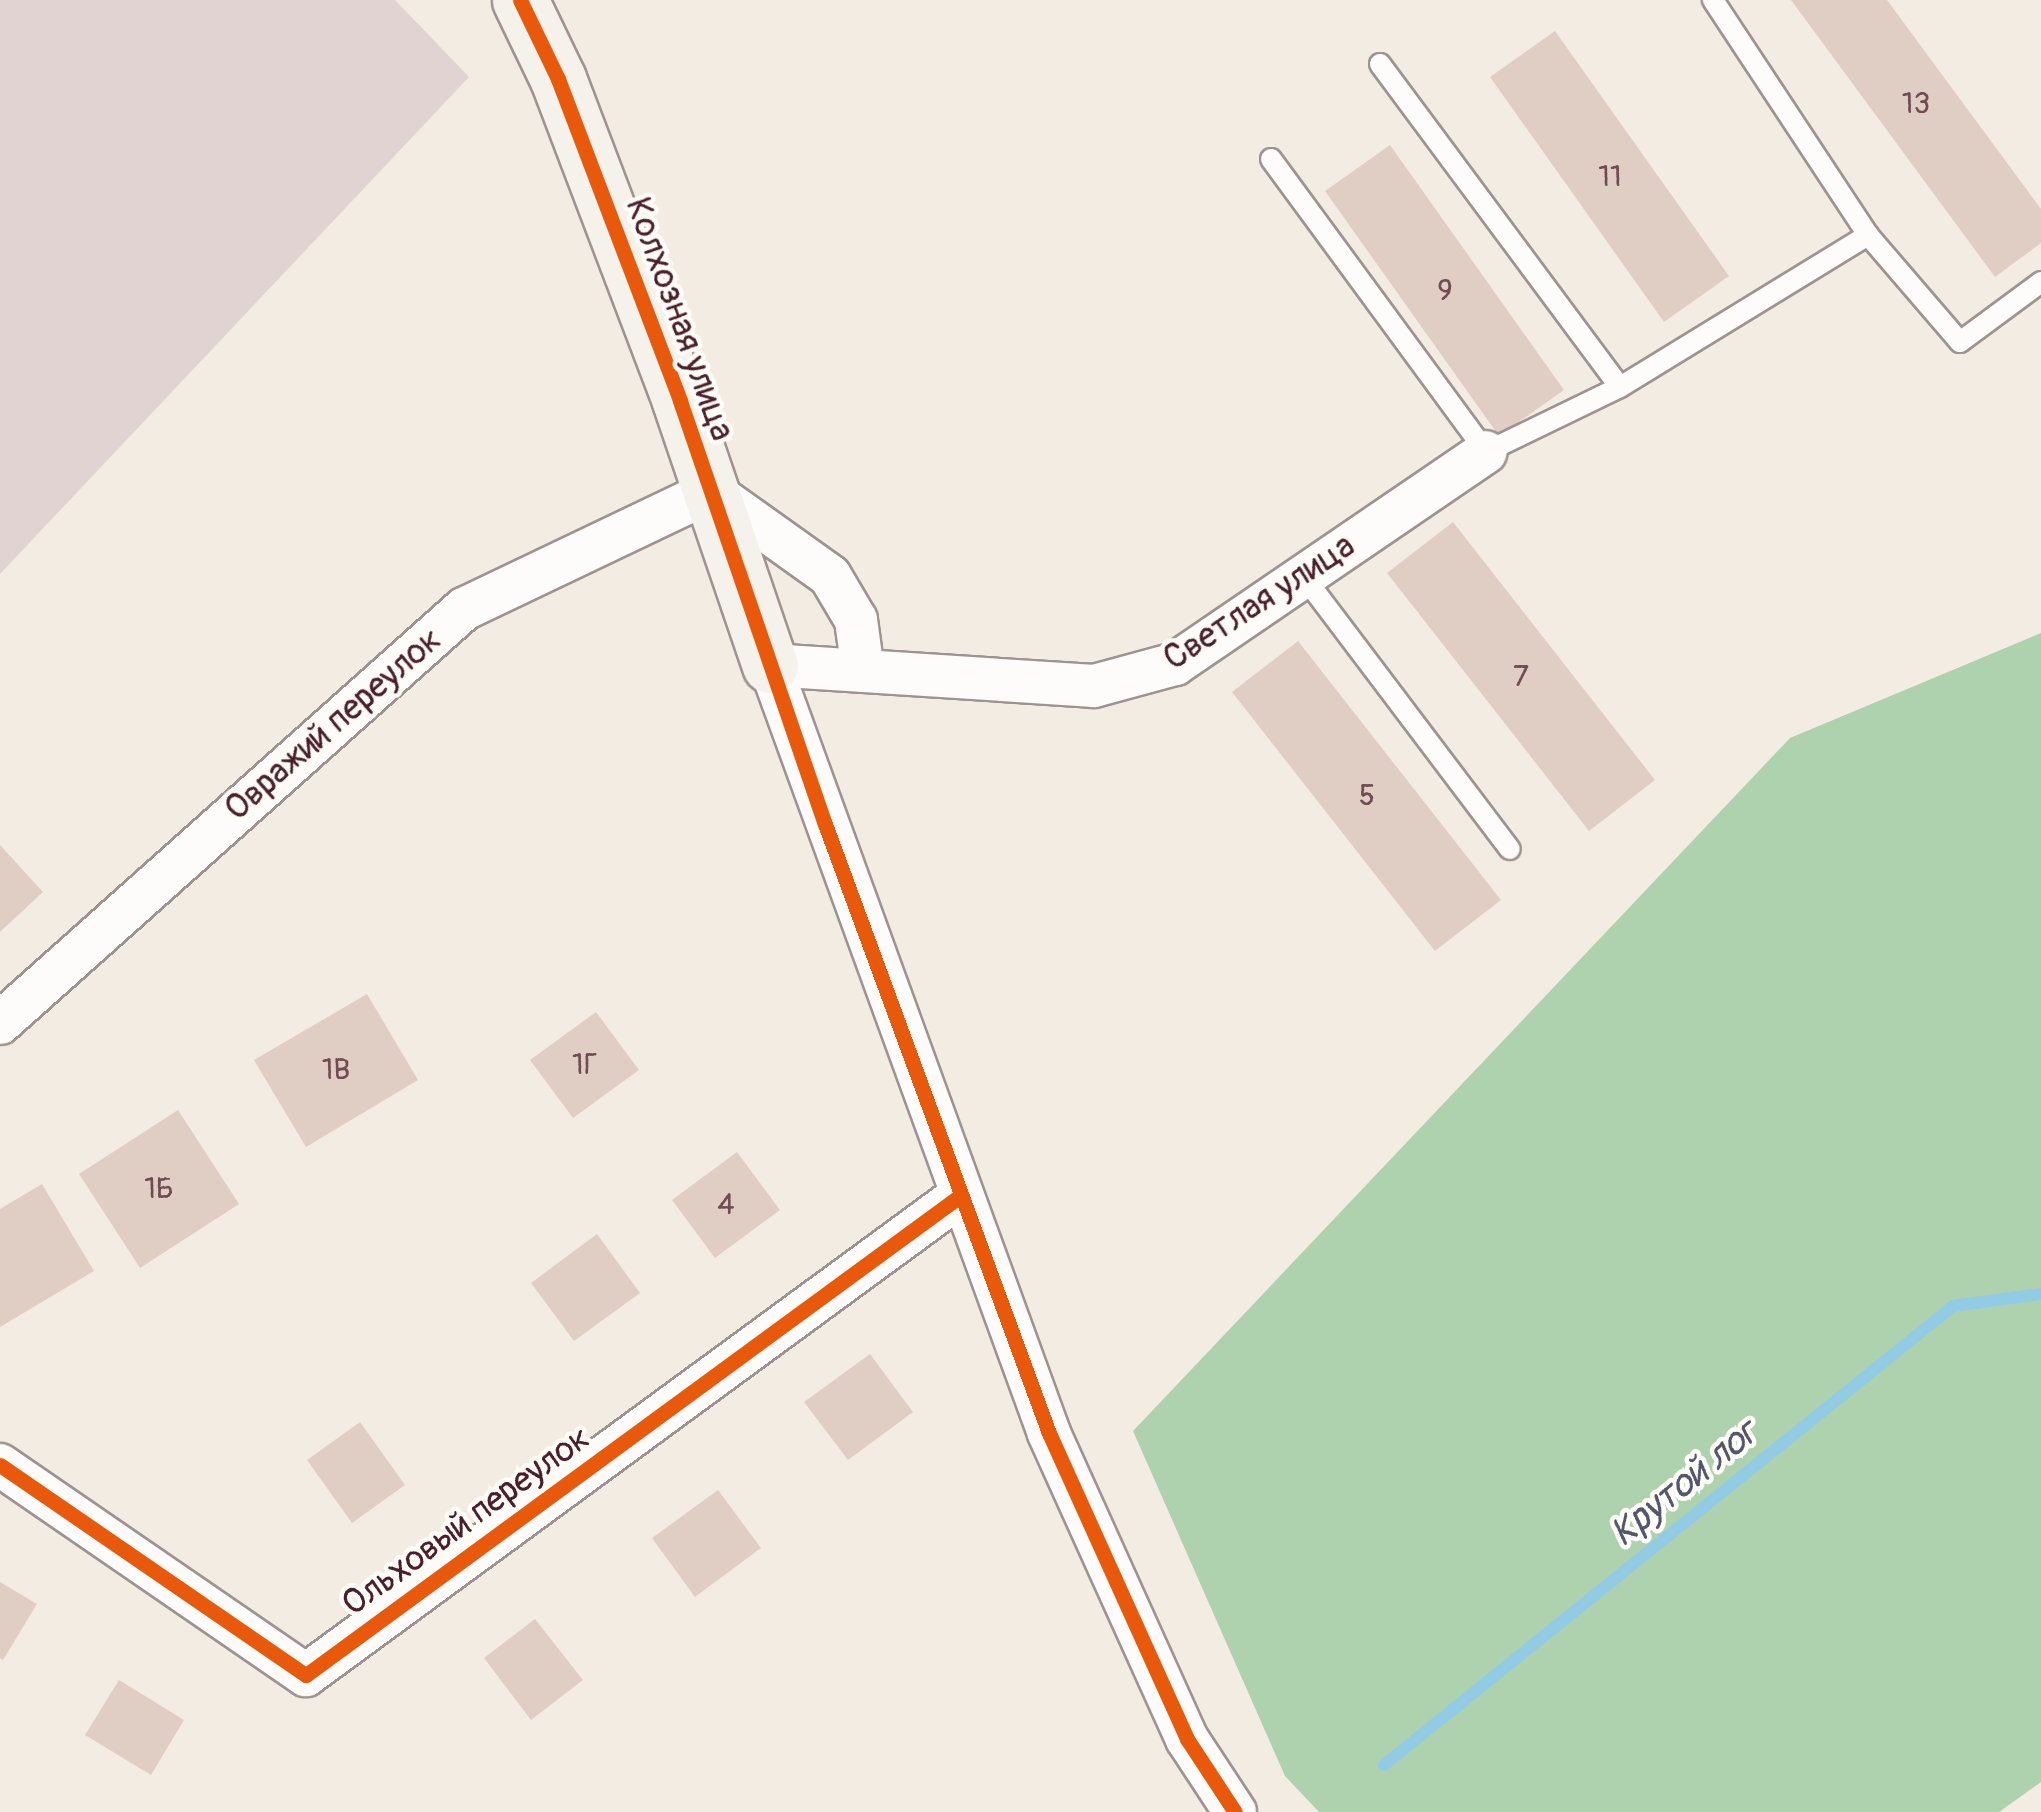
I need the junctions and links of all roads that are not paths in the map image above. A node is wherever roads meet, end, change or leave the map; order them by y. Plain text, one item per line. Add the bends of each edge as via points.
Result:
1 (520, 0) edge
2 (1713, 0) edge
3 (1380, 64) dead end
4 (1271, 159) dead end
5 (1868, 235) junction
6 (2041, 282) edge
7 (1620, 388) junction
8 (1486, 452) junction
9 (711, 492) junction
10 (1304, 576) junction
11 (770, 665) junction
12 (863, 672) junction
13 (1510, 849) dead end
14 (0, 1024) edge
15 (961, 1195) junction
16 (0, 1464) edge
17 (1235, 1812) edge

1 - 9 street, Колхозная улица via 558,79
2 - 5 lane
3 - 7 lane
4 - 8 lane
5 - 6 lane via 1960,342
5 - 7 lane
7 - 8 lane
8 - 10 street, Светлая улица
9 - 11 street, Колхозная улица
9 - 12 street via 830,576 856,620
9 - 14 street, Овражий переулок via 464,608
10 - 12 street, Светлая улица via 1175,664 1094,686
10 - 13 lane
11 - 12 street, Светлая улица
11 - 15 street
15 - 16 street, Ольховый переулок via 306,1676
15 - 17 street via 1049,1434 1187,1739

